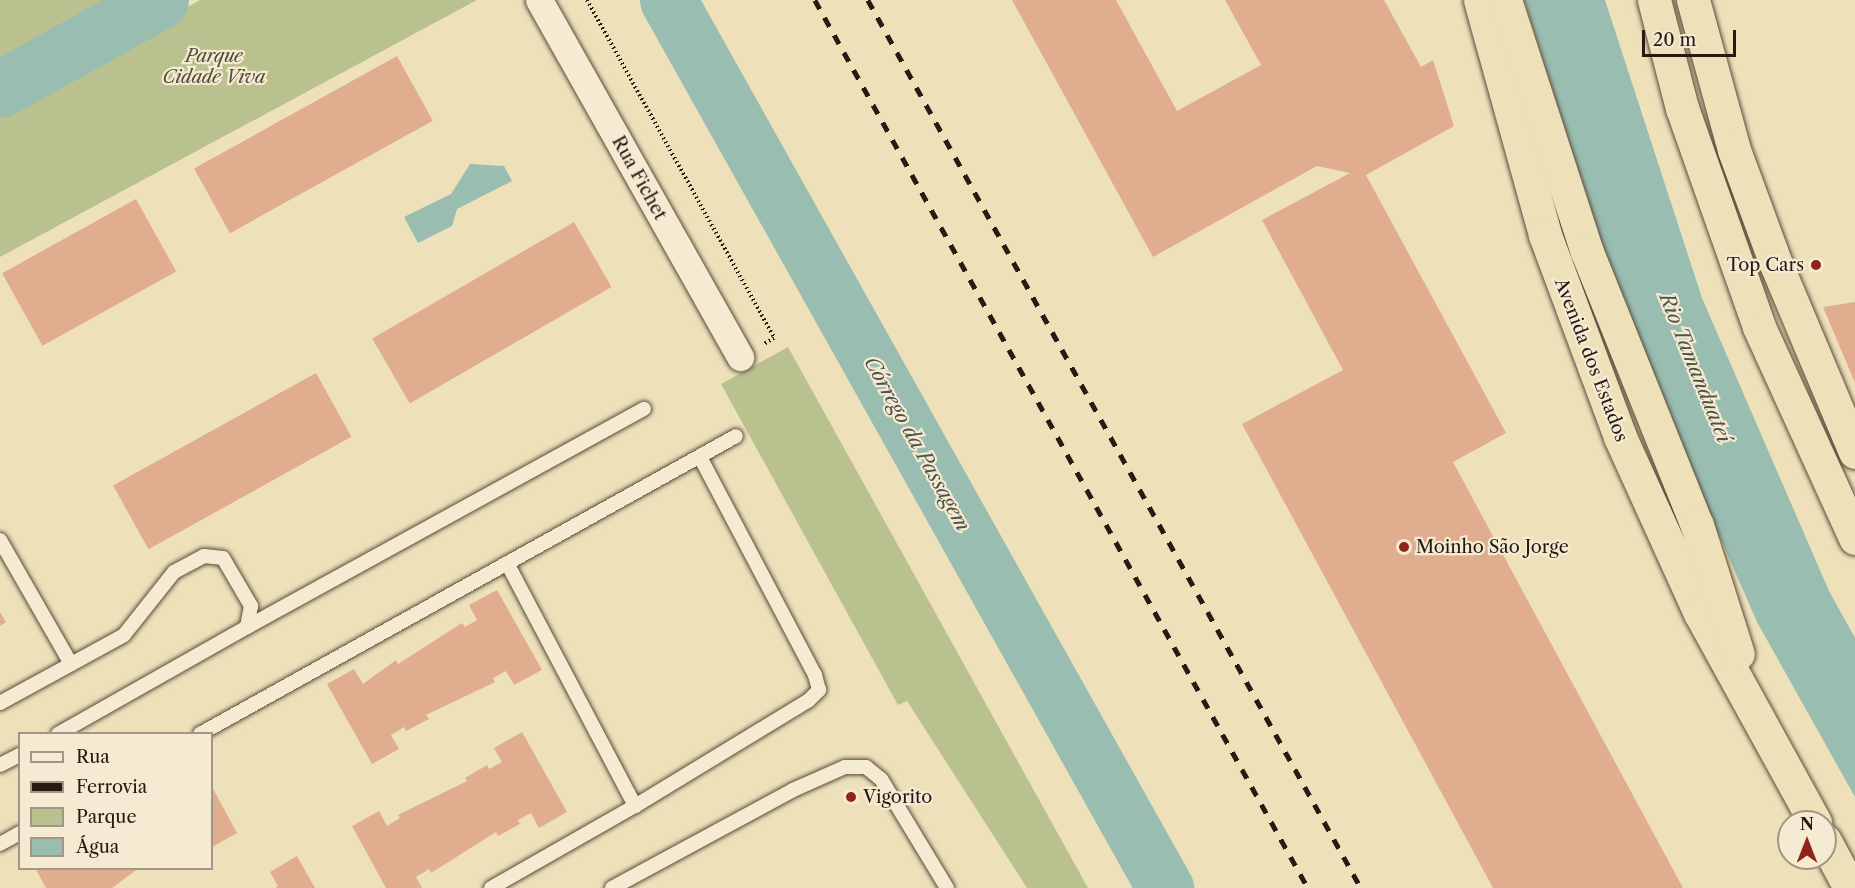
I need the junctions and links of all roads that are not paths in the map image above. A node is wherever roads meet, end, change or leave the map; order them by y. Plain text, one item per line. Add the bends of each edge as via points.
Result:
1 (539, 0) edge
2 (1480, 0) edge
3 (1505, 0) edge
4 (1654, 0) edge
5 (1693, 0) edge
6 (740, 357) road end
7 (644, 409) dead end
8 (736, 436) dead end
9 (1855, 452) edge
10 (700, 457) junction
11 (1855, 538) edge
12 (0, 540) edge
13 (507, 563) junction
14 (247, 627) junction
15 (71, 664) junction
16 (1750, 701) junction
17 (0, 703) edge
18 (61, 732) edge
19 (204, 732) edge
20 (18, 755) edge
21 (0, 765) edge
22 (635, 806) junction
23 (1809, 810) edge
24 (18, 834) edge
25 (0, 844) edge
26 (1837, 864) edge
27 (491, 888) edge
28 (612, 888) edge
29 (947, 888) edge
30 (1850, 888) edge

1 - 6 street, Rua Fichet
2 - 16 highway, Avenida dos Estados via 1545,235 1579,331 1620,437 1700,613
3 - 16 highway, Avenida dos Estados via 1587,252 1697,525
4 - 11 highway via 1682,108 1759,327
5 - 9 highway via 1734,150 1776,264
7 - 14 lane
8 - 10 lane
10 - 13 lane
10 - 22 lane via 815,675 819,690 808,701
12 - 15 lane
13 - 19 lane
13 - 22 lane
14 - 15 lane via 250,606 227,563 217,556 204,556 174,573 124,635
14 - 18 lane
15 - 17 lane
16 - 23 highway, Avenida dos Estados
20 - 21 lane
22 - 27 lane
24 - 25 lane
26 - 30 highway
28 - 29 lane via 821,776 845,767 866,767 881,779 898,804

